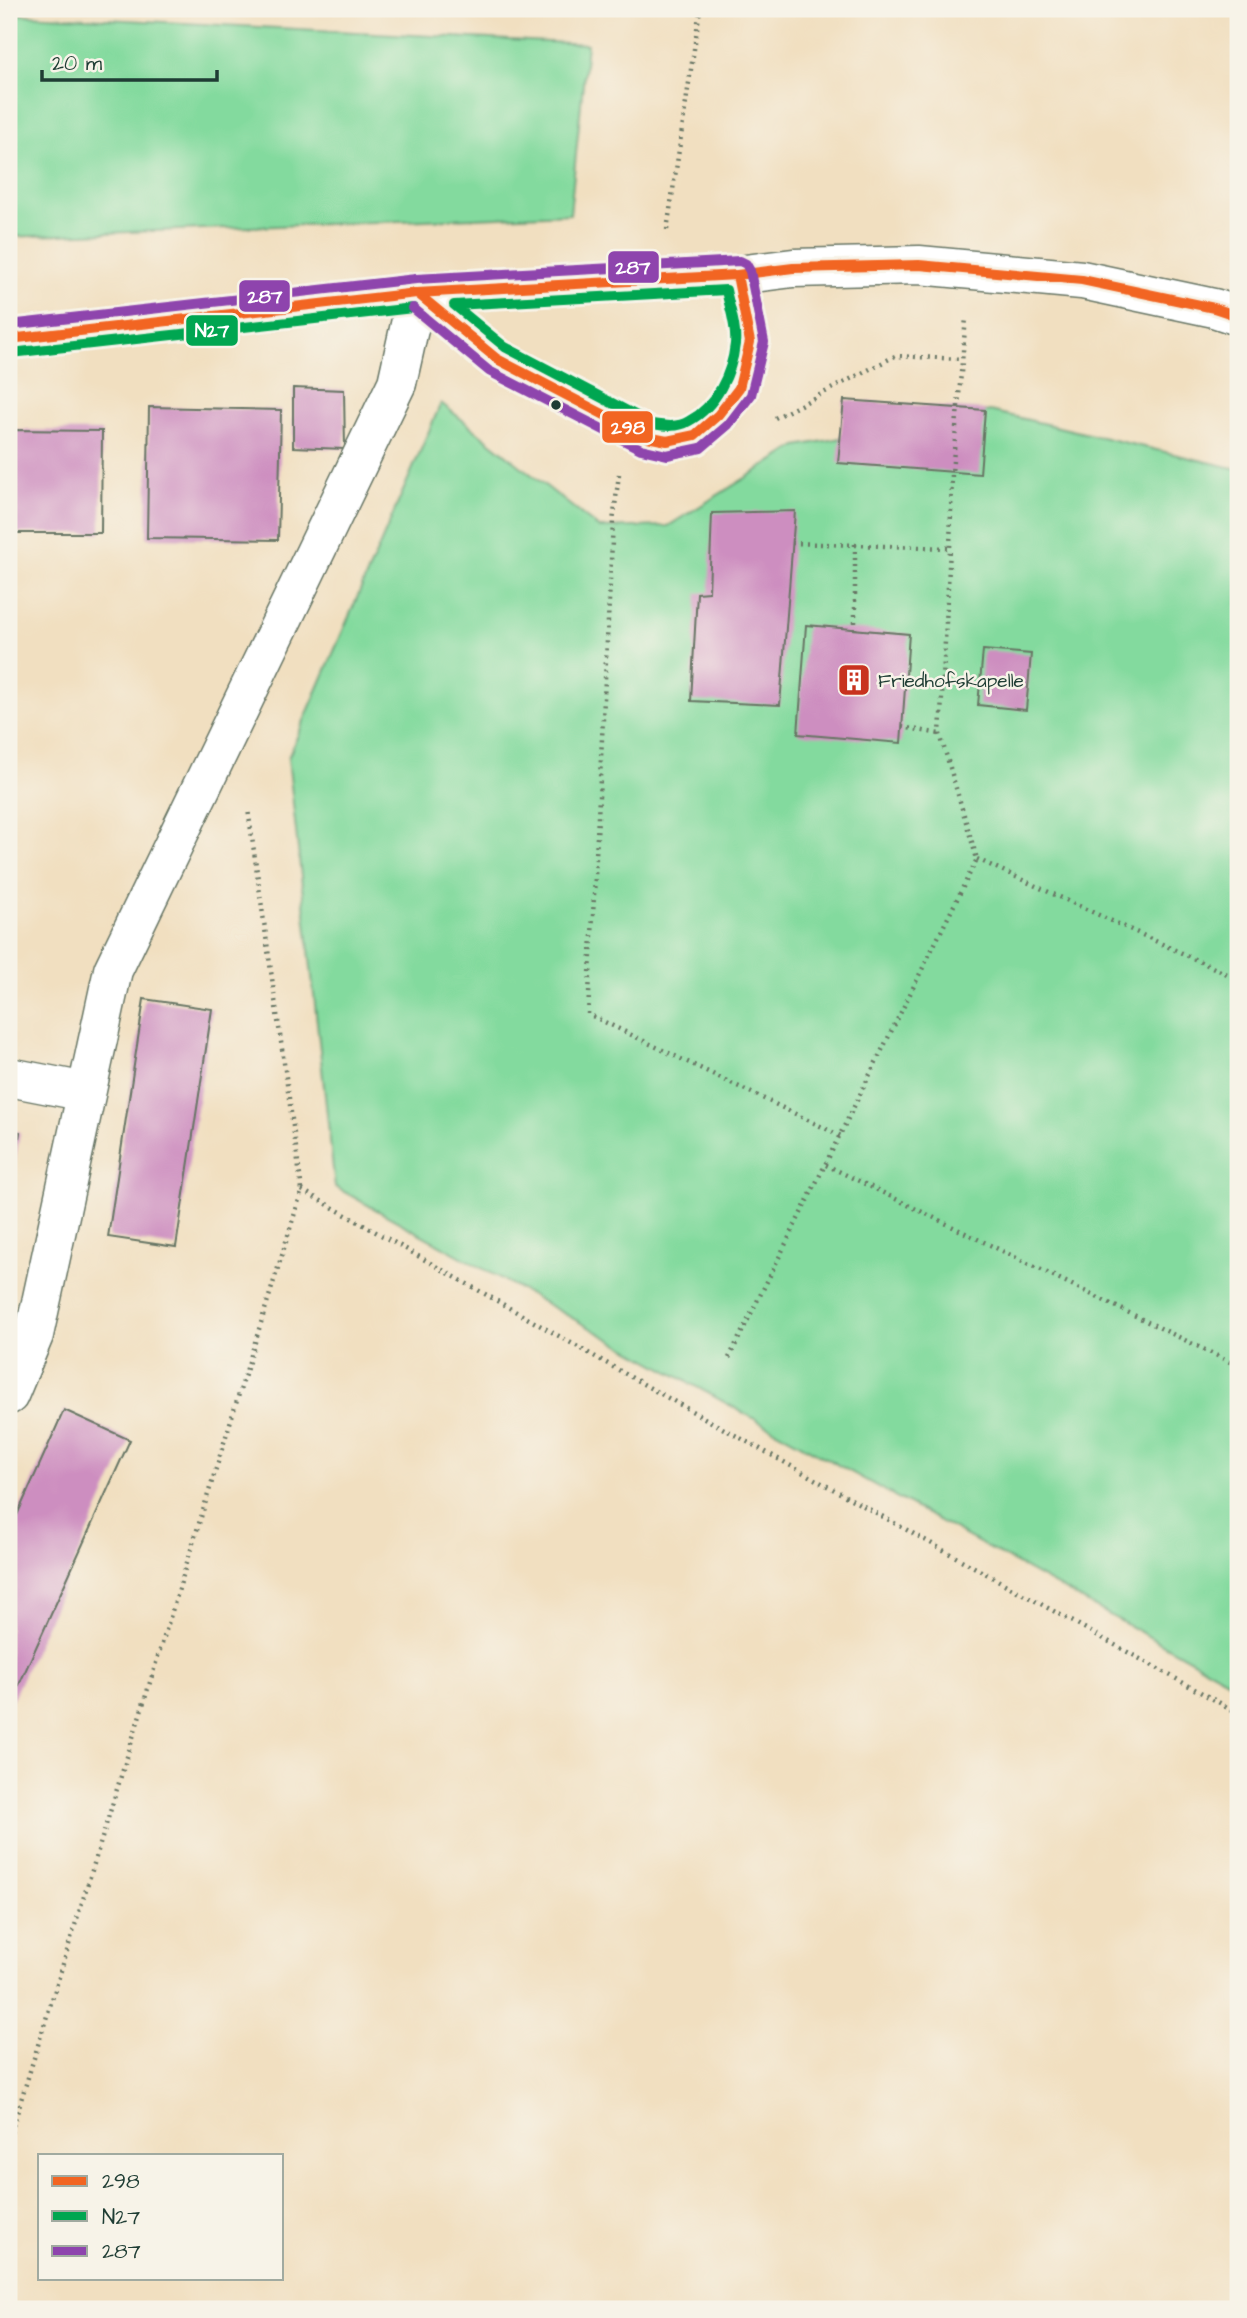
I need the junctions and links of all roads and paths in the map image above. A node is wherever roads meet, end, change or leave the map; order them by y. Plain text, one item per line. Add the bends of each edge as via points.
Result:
1 (700, 9) edge
2 (971, 270) junction
3 (737, 275) junction
4 (660, 279) junction
5 (417, 293) junction
6 (1238, 316) edge
7 (9, 339) edge
8 (621, 424) junction
9 (792, 543) dead end
10 (855, 544) junction
11 (950, 548) junction
12 (855, 630) dead end
13 (902, 727) dead end
14 (940, 734) junction
15 (246, 799) dead end
16 (977, 859) junction
17 (1238, 979) edge
18 (9, 1077) edge
19 (86, 1092) junction
20 (841, 1136) junction
21 (826, 1165) junction
22 (302, 1190) junction
23 (729, 1358) dead end
24 (1238, 1366) edge
25 (9, 1395) edge
26 (1238, 1641) edge
27 (1234, 1651) dead end
28 (1238, 1713) edge
29 (9, 2139) edge

1 - 4 path
2 - 3 street via 919,265 793,268
2 - 6 street via 1082,280
2 - 11 path via 952,472
3 - 4 street
3 - 8 lane via 750,342 748,357 739,388 718,415 695,435 667,441
4 - 5 street
5 - 7 street
5 - 8 lane via 498,359
5 - 19 street via 397,383 113,970
8 - 20 path via 588,1014
9 - 10 path
10 - 11 path
10 - 12 path
11 - 14 path
13 - 14 path
14 - 16 path
15 - 22 path
16 - 17 path
16 - 20 path
18 - 19 street
19 - 25 street via 34,1335
20 - 21 path
21 - 23 path
21 - 24 path
22 - 28 path
22 - 29 path
26 - 27 path

